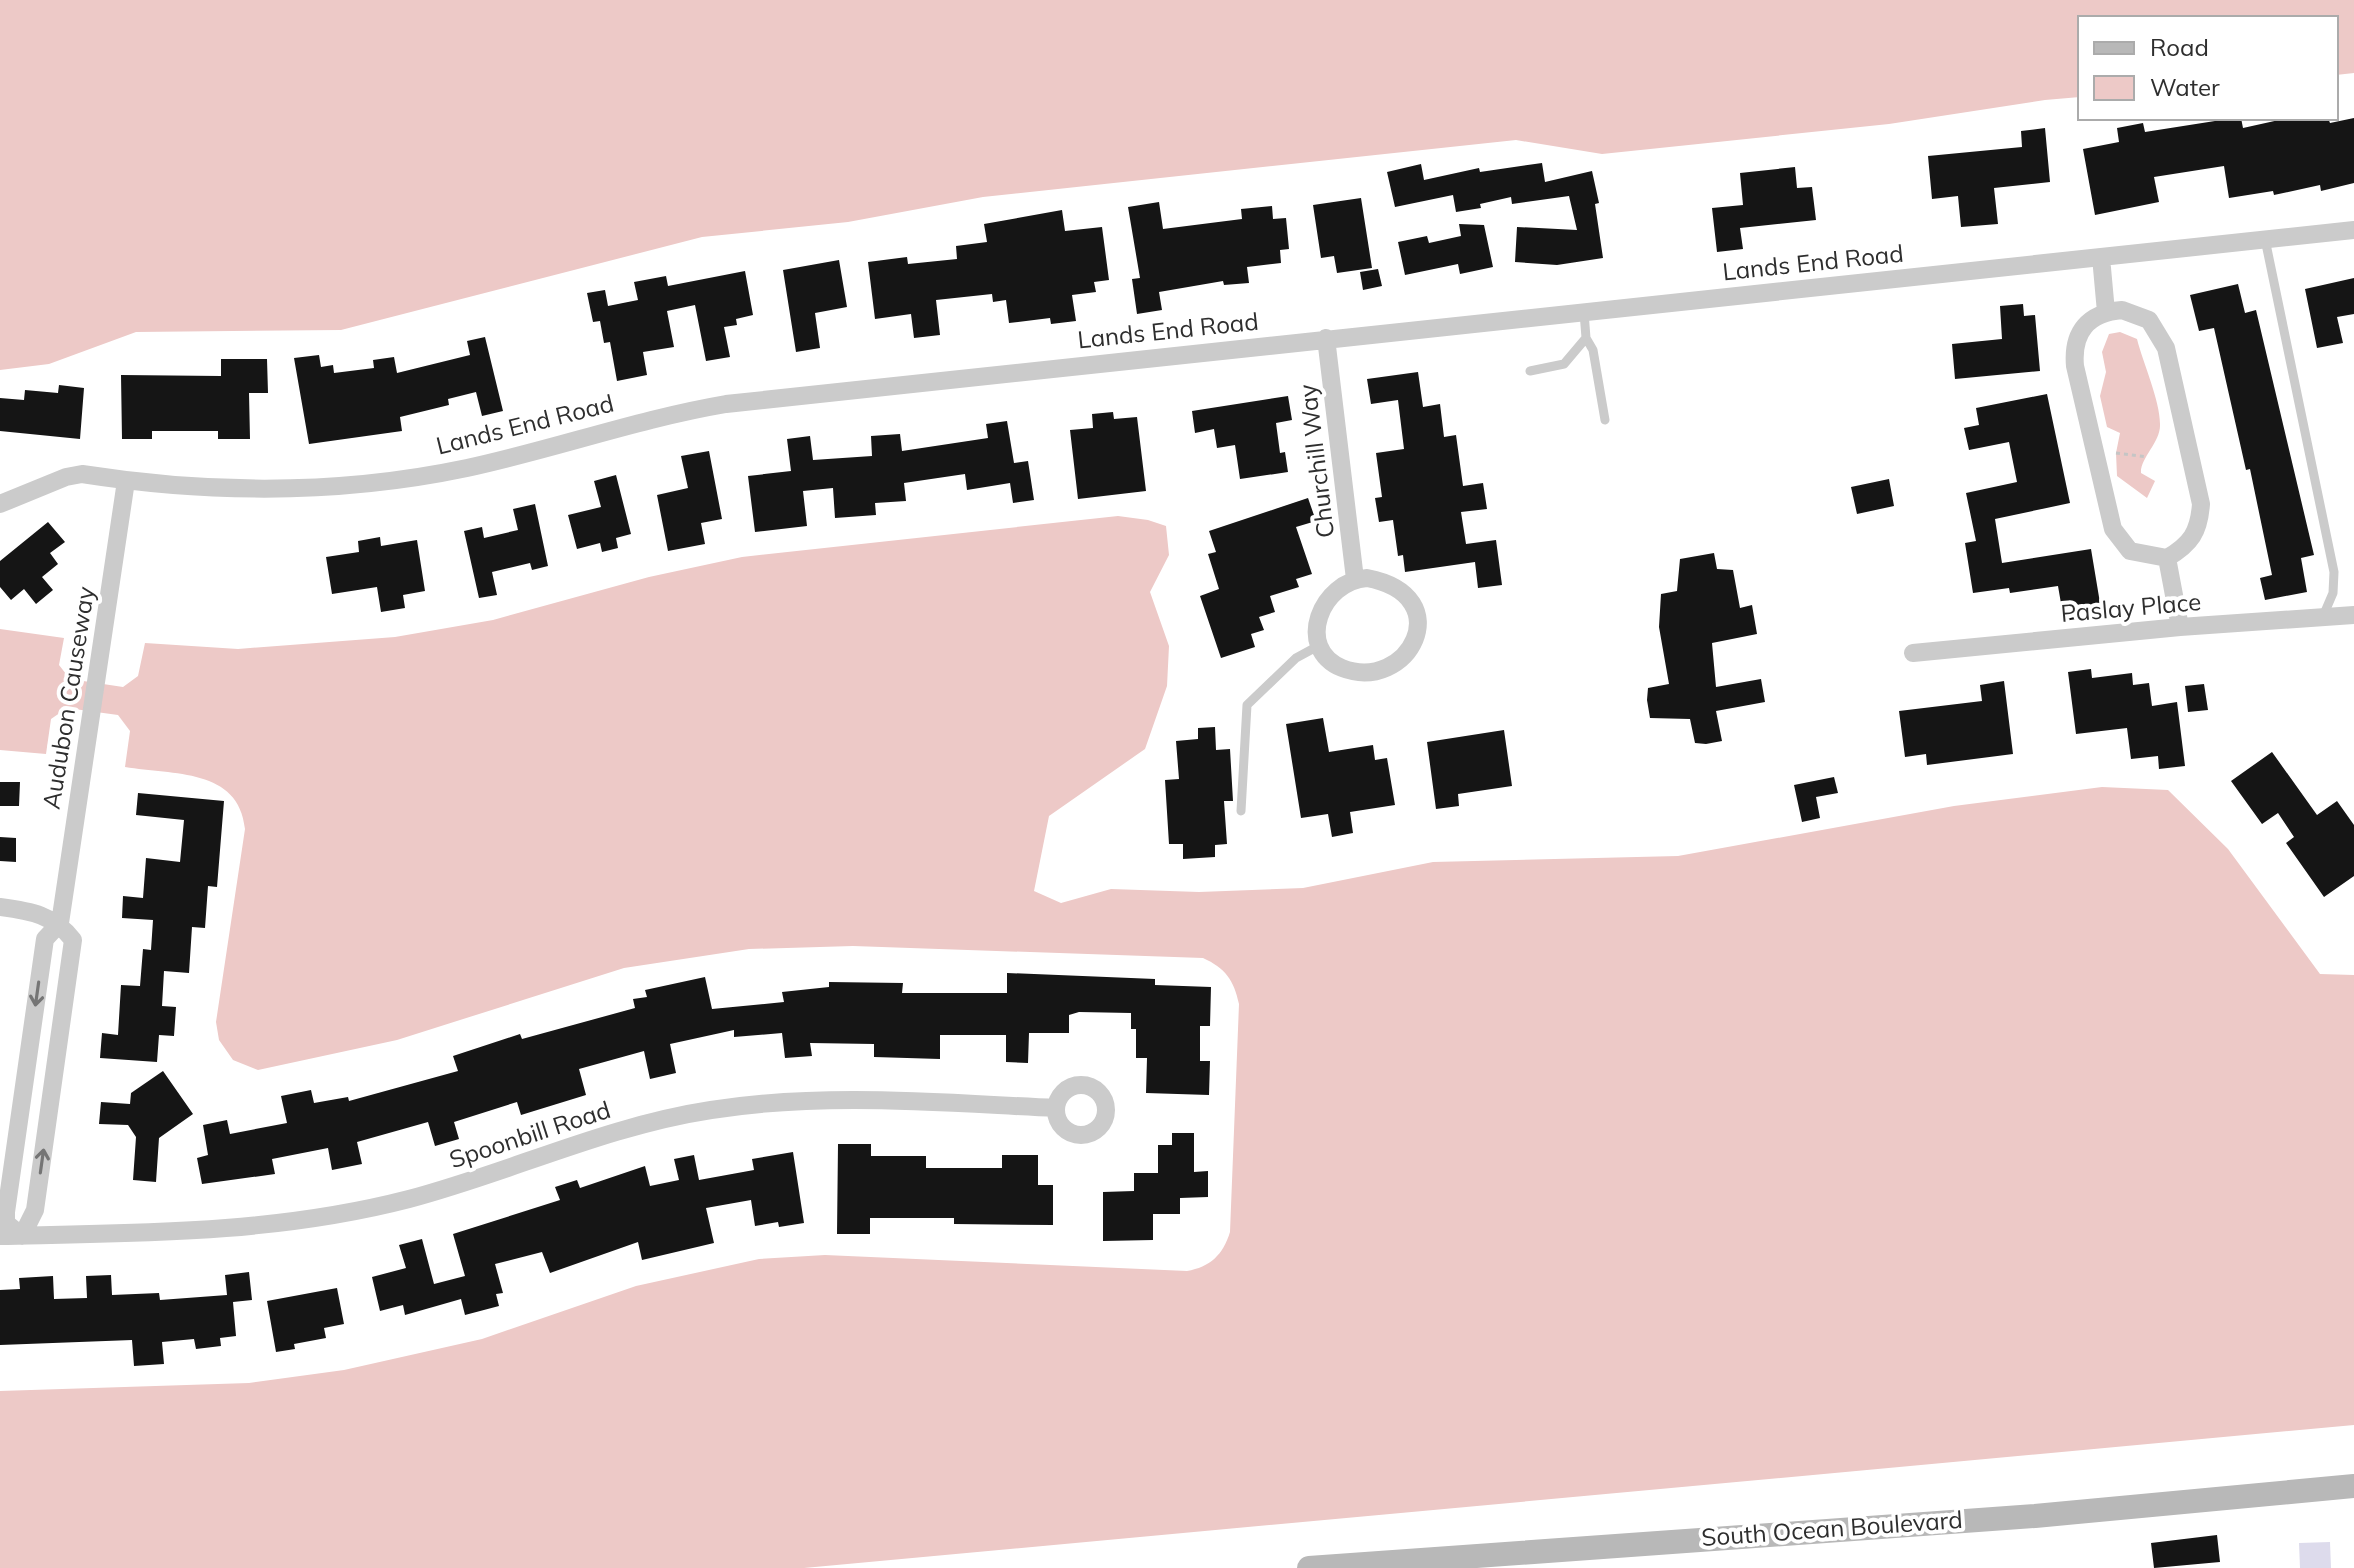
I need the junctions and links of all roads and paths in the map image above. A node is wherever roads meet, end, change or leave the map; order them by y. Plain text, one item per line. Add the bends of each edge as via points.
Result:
1 (2354, 230) edge
2 (2265, 239) junction
3 (2101, 257) junction
4 (1584, 312) junction
5 (2106, 312) junction
6 (1326, 338) junction
7 (1586, 338) junction
8 (1530, 371) dead end
9 (1605, 420) dead end
10 (2116, 453) dead end
11 (2147, 457) dead end
12 (126, 481) junction
13 (0, 504) edge
14 (2167, 558) junction
15 (1355, 579) junction
16 (2324, 614) junction
17 (2354, 615) edge
18 (2180, 627) junction
19 (1320, 645) junction
20 (1913, 653) dead end
21 (1241, 811) dead end
22 (0, 907) edge
23 (60, 923) junction
24 (1056, 1108) dead end
25 (0, 1236) edge
26 (22, 1236) junction
27 (2354, 1486) edge
28 (1309, 1568) edge

1 - 2 street, Lands End Road
2 - 3 street, Lands End Road
2 - 16 lane via 2334,572
3 - 4 street, Lands End Road
3 - 5 street
4 - 6 street, Lands End Road
4 - 7 lane
5 - 14 street via 2083,326 2074,352 2105,501 2113,529 2130,551
5 - 14 street via 2122,310 2149,320 2166,348 2201,504 2193,539
6 - 12 street, Lands End Road via 726,404 614,426 466,468 339,487 267,490
6 - 15 street, Churchill Way
7 - 8 lane via 1564,364
7 - 9 lane via 1593,350
10 - 11 path
12 - 13 street, Lands End Road via 82,474
12 - 23 street, Audubon Causeway
14 - 18 street
15 - 19 street via 1327,597 1317,629
15 - 19 street via 1398,586 1410,598 1417,629 1413,646 1390,666 1358,671 1329,659
16 - 17 street, Paslay Place
16 - 18 street, Paslay Place
18 - 20 street, Paslay Place
19 - 21 lane via 1296,658 1247,705
22 - 23 street
26 -> 23 street, Audubon Causeway via 35,1210 73,940
23 -> 26 street, Audubon Causeway via 45,939 6,1212 6,1223
24 - 26 street, Spoonbill Road via 833,1100 712,1110 640,1124 409,1199 285,1224 212,1232
25 - 26 street, Spoonbill Road
27 - 28 main road, South Ocean Boulevard via 2035,1516

